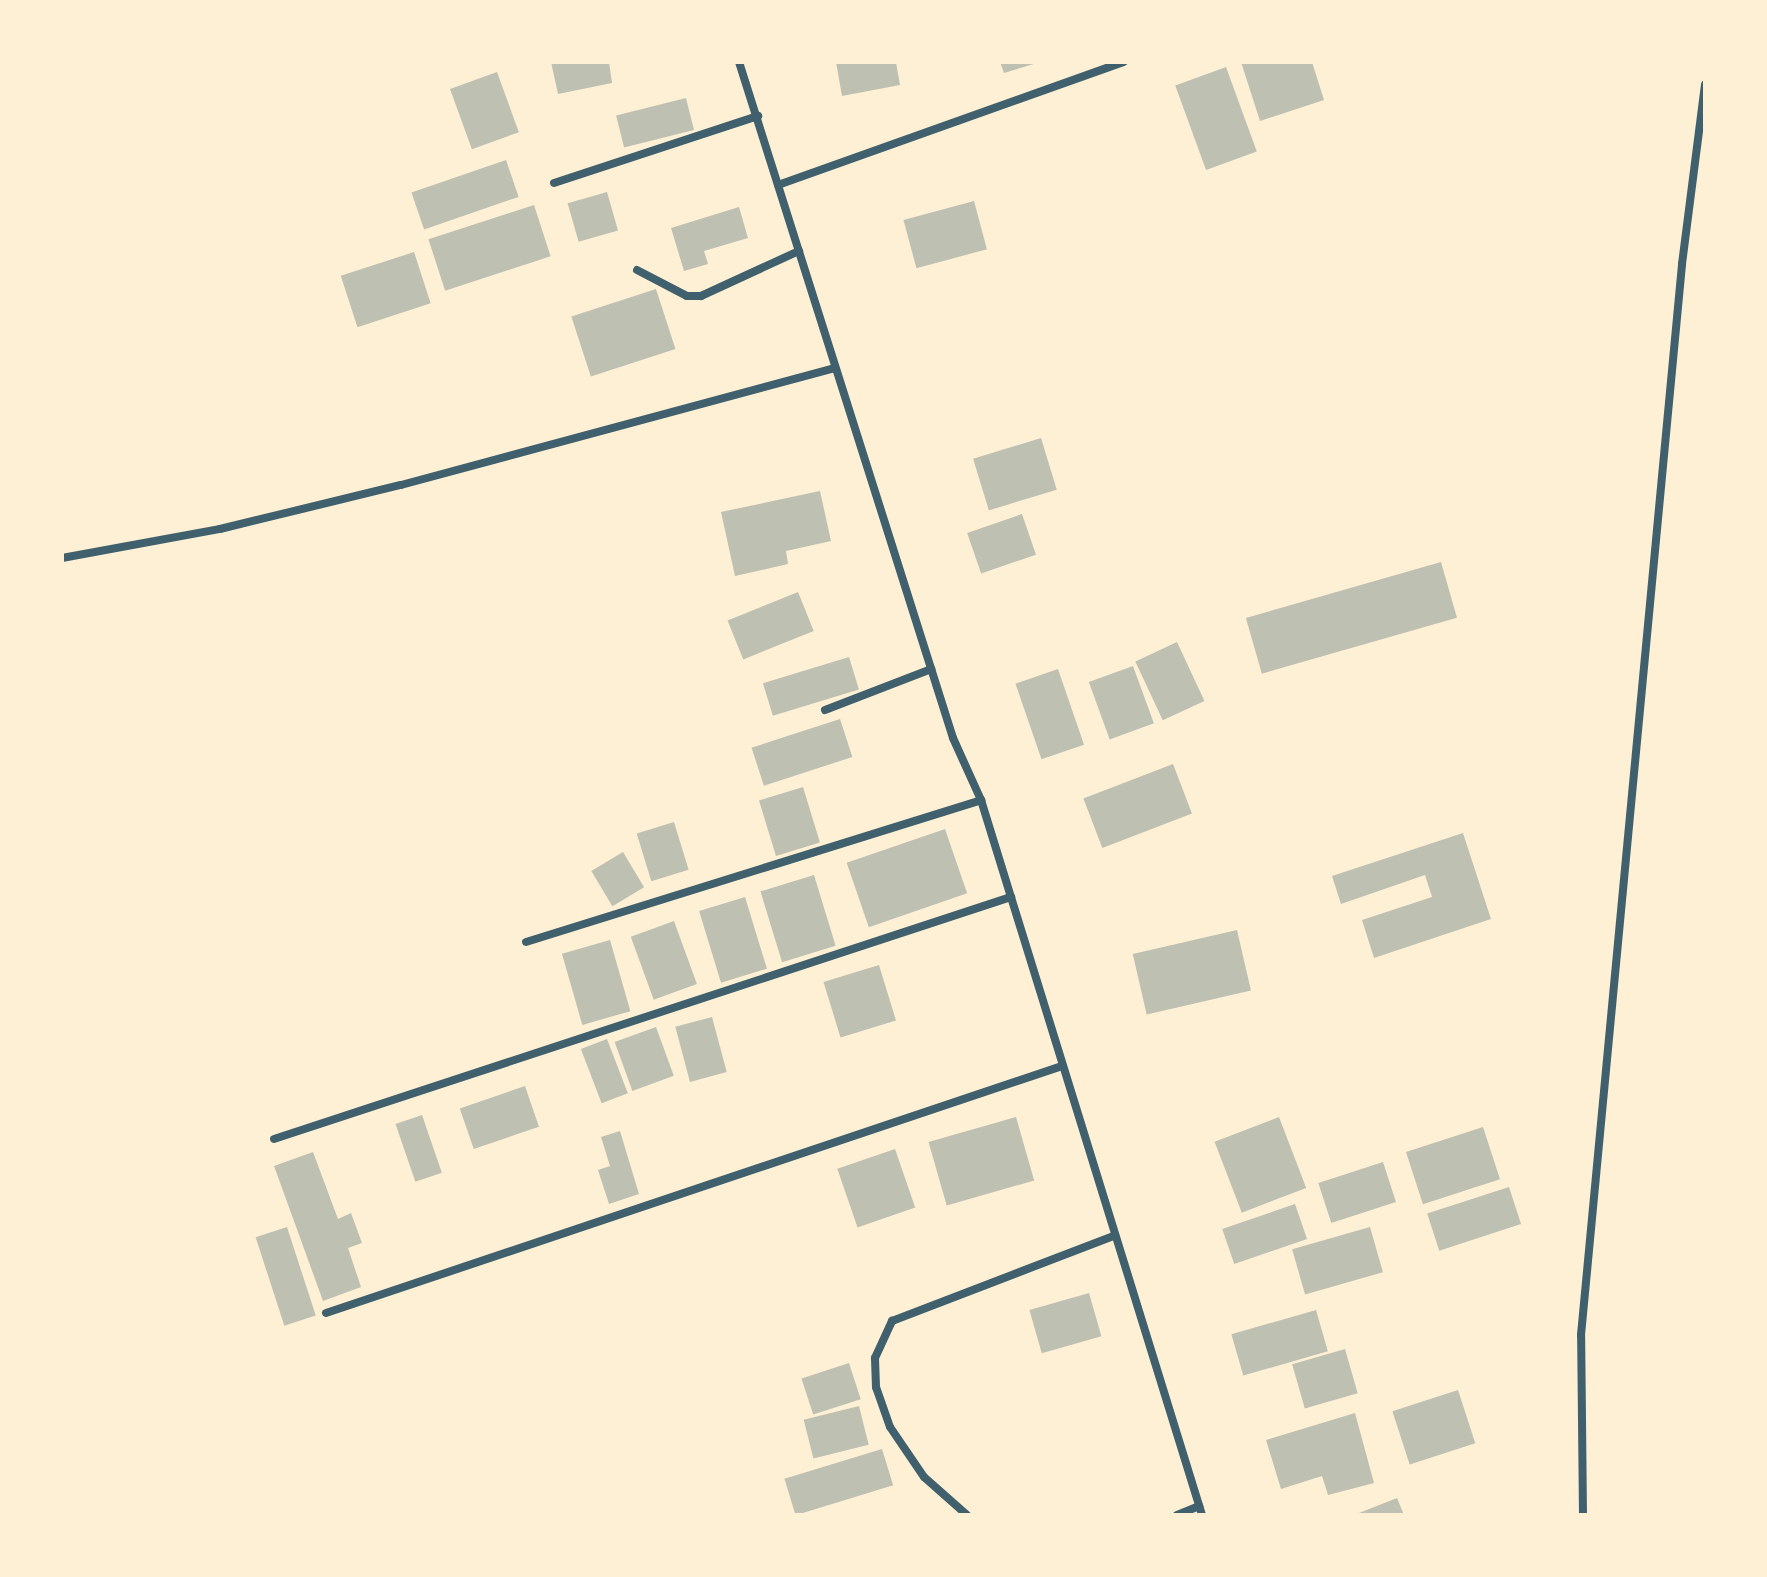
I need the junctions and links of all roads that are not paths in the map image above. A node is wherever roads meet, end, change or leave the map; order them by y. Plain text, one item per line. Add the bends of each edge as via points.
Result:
1 (739, 62) edge
2 (1124, 62) edge
3 (1705, 84) edge
4 (758, 116) junction
5 (554, 183) dead end
6 (778, 185) junction
7 (799, 251) junction
8 (637, 270) dead end
9 (835, 368) junction
10 (62, 558) edge
11 (931, 669) junction
12 (825, 710) dead end
13 (981, 800) junction
14 (1011, 897) junction
15 (526, 942) dead end
16 (1062, 1066) junction
17 (274, 1139) dead end
18 (1114, 1236) junction
19 (326, 1313) dead end
20 (1200, 1510) edge
21 (967, 1515) edge
22 (1177, 1515) edge
23 (1583, 1515) edge

1 - 4 street
2 - 6 street
3 - 23 street via 1680,279 1581,1335
4 - 5 street
4 - 6 street
6 - 7 street
7 - 8 street via 701,296 687,296
7 - 9 street
9 - 10 street via 371,492 220,529
9 - 11 street
11 - 12 street
11 - 13 street
13 - 14 street
13 - 15 street
14 - 16 street
14 - 17 street
16 - 18 street
16 - 19 street
18 - 20 street
18 - 21 street via 892,1321 875,1358 876,1387 890,1427 924,1477
20 - 22 street

